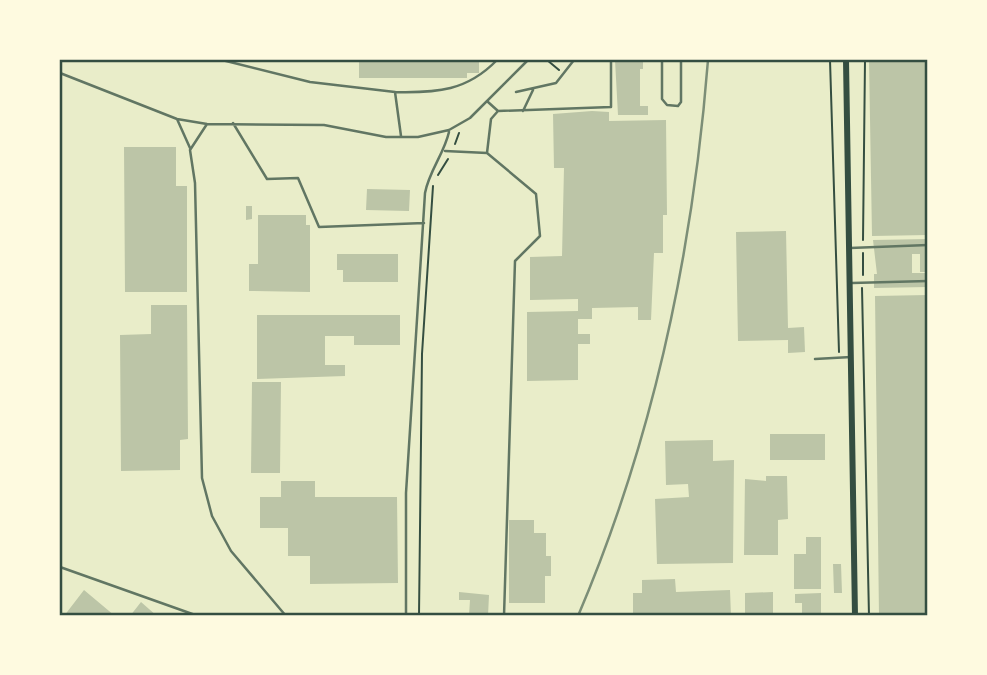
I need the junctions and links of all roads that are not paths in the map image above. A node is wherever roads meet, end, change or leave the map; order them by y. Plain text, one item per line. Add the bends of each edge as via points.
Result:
1 (222, 60) edge
2 (497, 60) edge
3 (528, 60) edge
4 (574, 60) edge
5 (611, 60) edge
6 (662, 60) edge
7 (681, 60) edge
8 (846, 60) edge
9 (60, 73) edge
10 (533, 90) junction
11 (395, 92) junction
12 (516, 92) dead end
13 (488, 102) junction
14 (498, 111) junction
15 (523, 111) junction
16 (177, 119) junction
17 (233, 123) junction
18 (207, 124) junction
19 (449, 130) junction
20 (401, 137) junction
21 (190, 150) junction
22 (445, 151) junction
23 (487, 153) junction
24 (424, 223) junction
25 (928, 245) edge
26 (849, 248) junction
27 (928, 281) edge
28 (849, 283) junction
29 (851, 356) junction
30 (815, 359) dead end
31 (60, 567) edge
32 (198, 615) edge
33 (286, 615) edge
34 (406, 615) edge
35 (504, 615) edge
36 (855, 615) edge

1 - 11 lane via 310,82
2 - 11 lane via 481,77 449,90
3 - 13 lane
4 - 10 lane via 556,83
5 - 15 lane via 611,107
6 - 7 lane via 662,99 678,106
8 - 26 main road
9 - 16 lane
10 - 12 lane
10 - 15 lane
11 - 20 lane
13 - 14 lane
13 - 19 lane
14 - 15 lane
14 - 23 lane via 491,119
16 - 18 lane
16 - 21 lane
17 - 18 lane
17 - 20 lane via 324,125
17 - 24 lane via 267,179 299,178 319,227
18 - 21 lane
19 - 20 lane
19 - 22 lane
21 - 33 lane via 195,183 202,478 212,516 232,551
22 - 23 lane
22 - 24 lane via 428,178
23 - 35 lane via 536,194 540,236 515,261
24 - 34 lane via 406,493
25 - 26 lane
26 - 28 main road
27 - 28 lane
28 - 29 main road
29 - 30 lane
29 - 36 main road
31 - 32 lane

